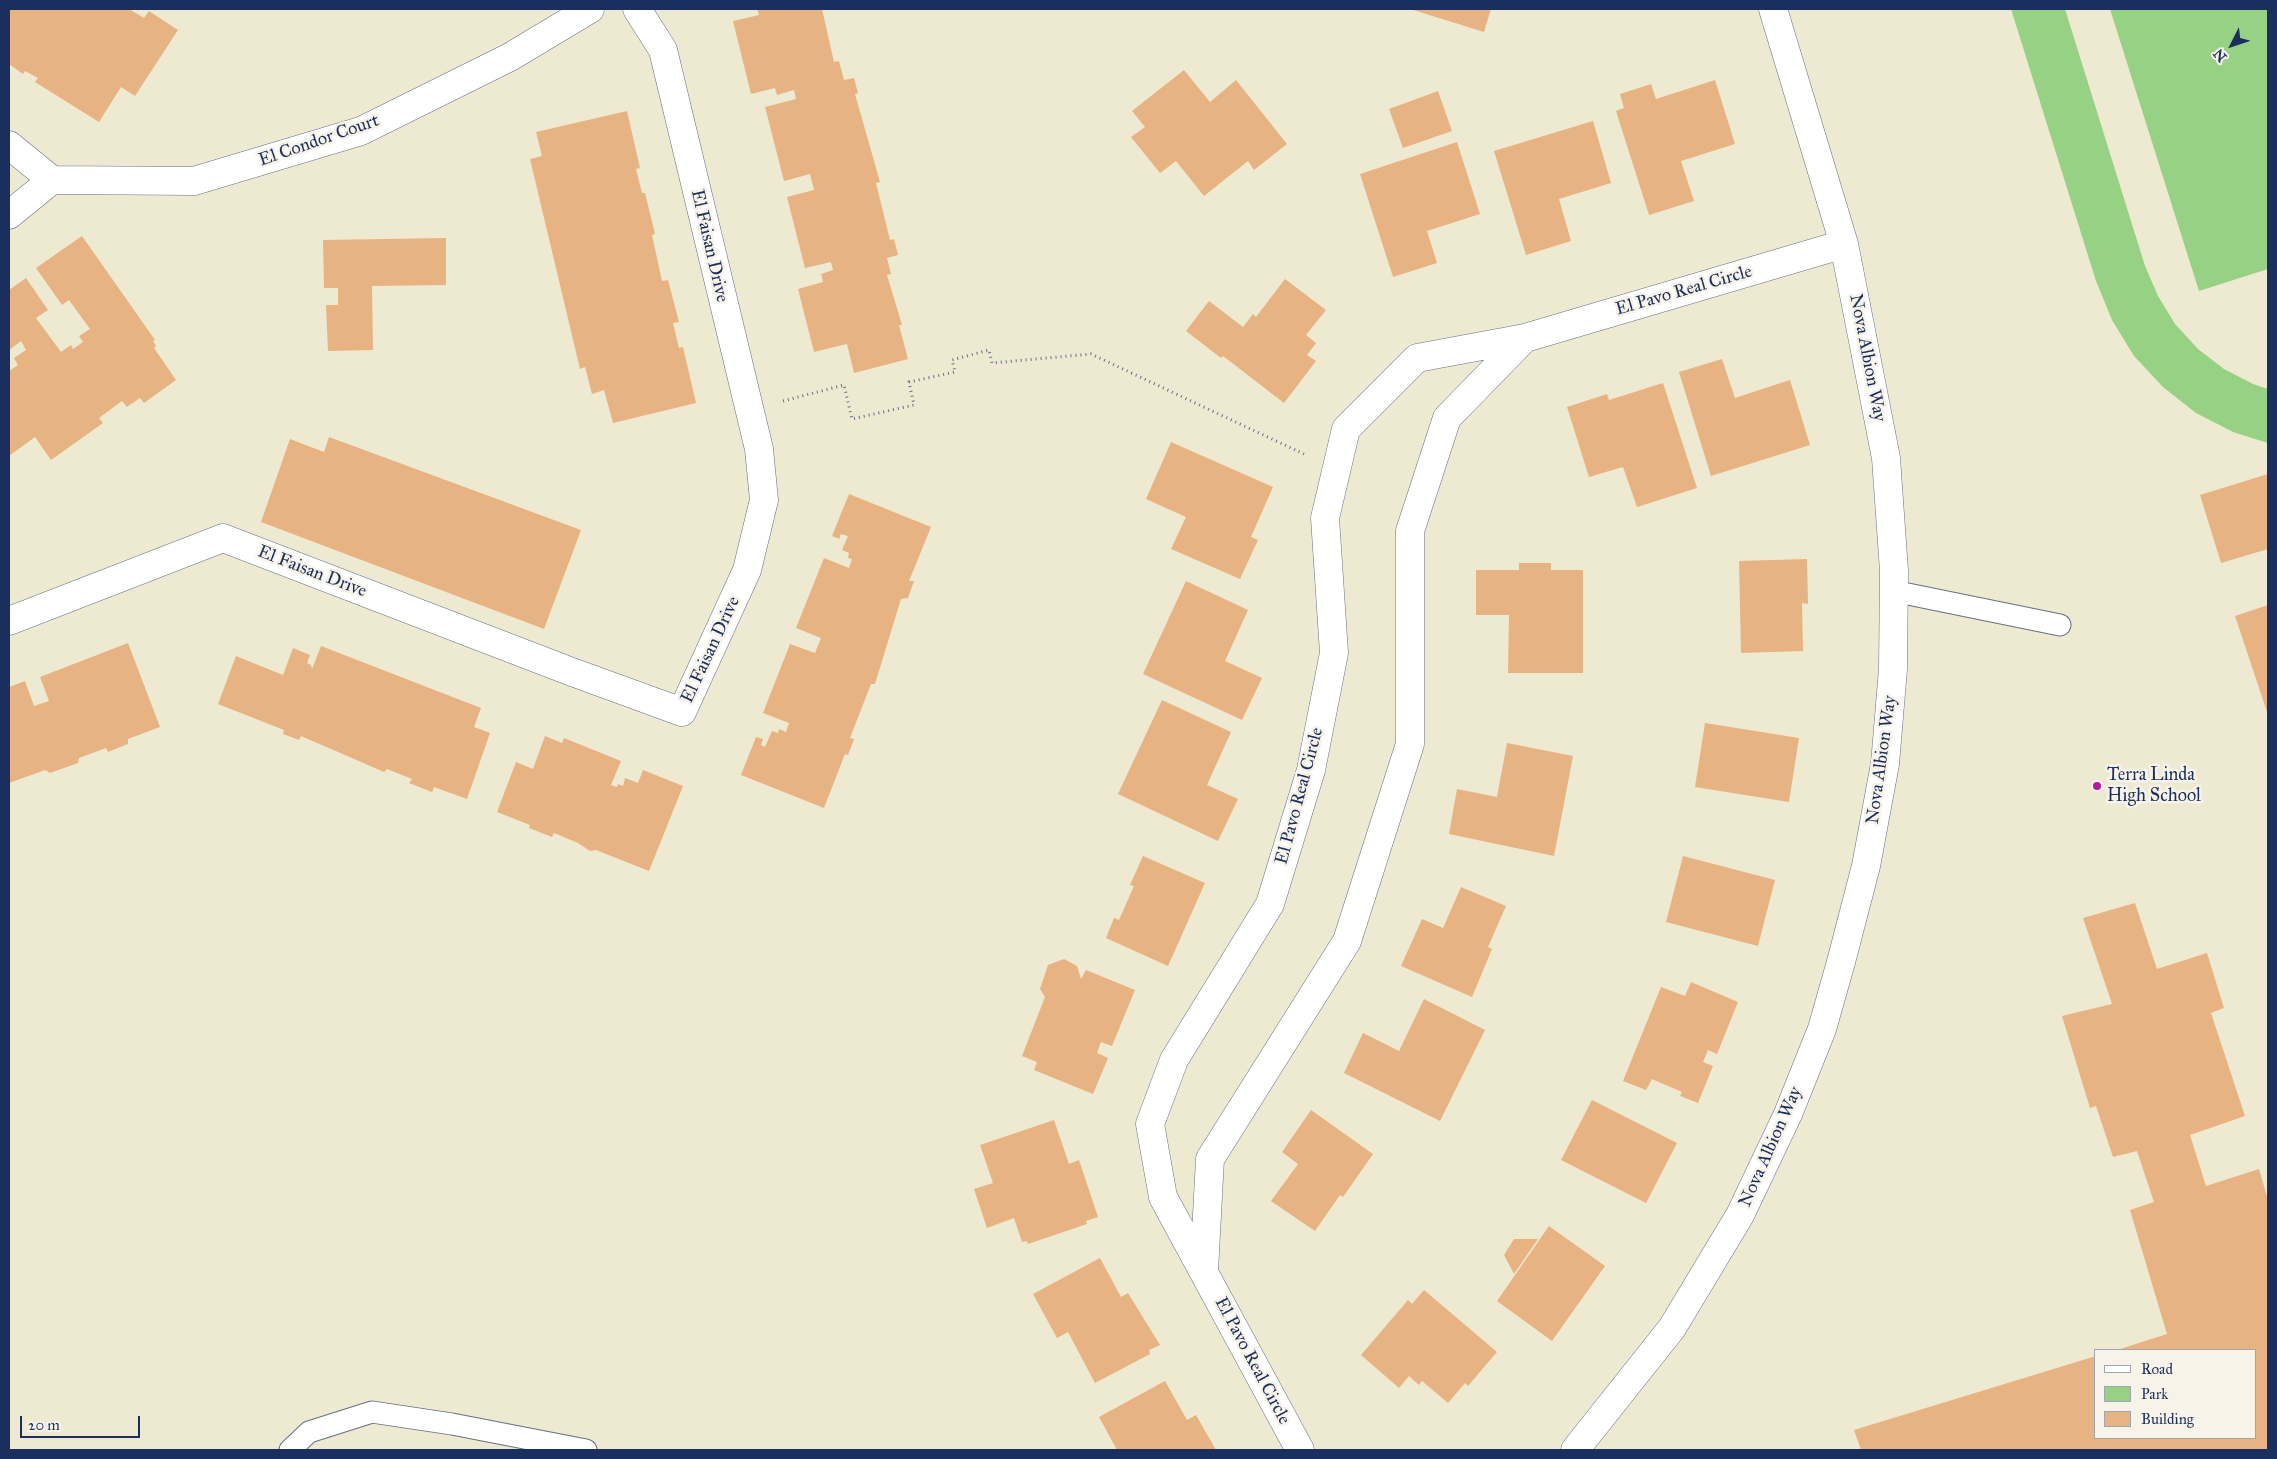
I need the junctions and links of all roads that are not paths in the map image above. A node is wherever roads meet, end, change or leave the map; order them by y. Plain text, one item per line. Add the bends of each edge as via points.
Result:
1 (590, 9) edge
2 (637, 9) edge
3 (1772, 9) edge
4 (9, 145) edge
5 (52, 180) junction
6 (9, 216) edge
7 (1844, 244) junction
8 (1525, 338) junction
9 (1893, 591) junction
10 (9, 621) edge
11 (2060, 625) dead end
12 (1204, 1271) junction
13 (290, 1450) edge
14 (586, 1450) edge
15 (1300, 1450) edge
16 (1575, 1450) edge

1 - 5 street, El Condor Court via 510,57 361,131 194,181
2 - 10 street, El Faisan Drive via 663,50 759,449 764,500 747,570 682,712 223,538
3 - 7 street, Nova Albion Way
4 - 5 street
5 - 6 street
7 - 8 street, El Pavo Real Circle
7 - 9 street, Nova Albion Way via 1886,458
8 - 12 street, El Pavo Real Circle via 1447,418 1410,531 1410,744 1347,941 1210,1158
8 - 12 street, El Pavo Real Circle via 1417,358 1346,429 1325,518 1334,653 1311,770 1270,904 1174,1060 1150,1124 1163,1197
9 - 11 lane
9 - 16 street, Nova Albion Way via 1893,669 1885,764 1866,866 1822,1029 1788,1114 1740,1215 1672,1328
12 - 15 street, El Pavo Real Circle
13 - 14 lane via 309,1432 372,1412

